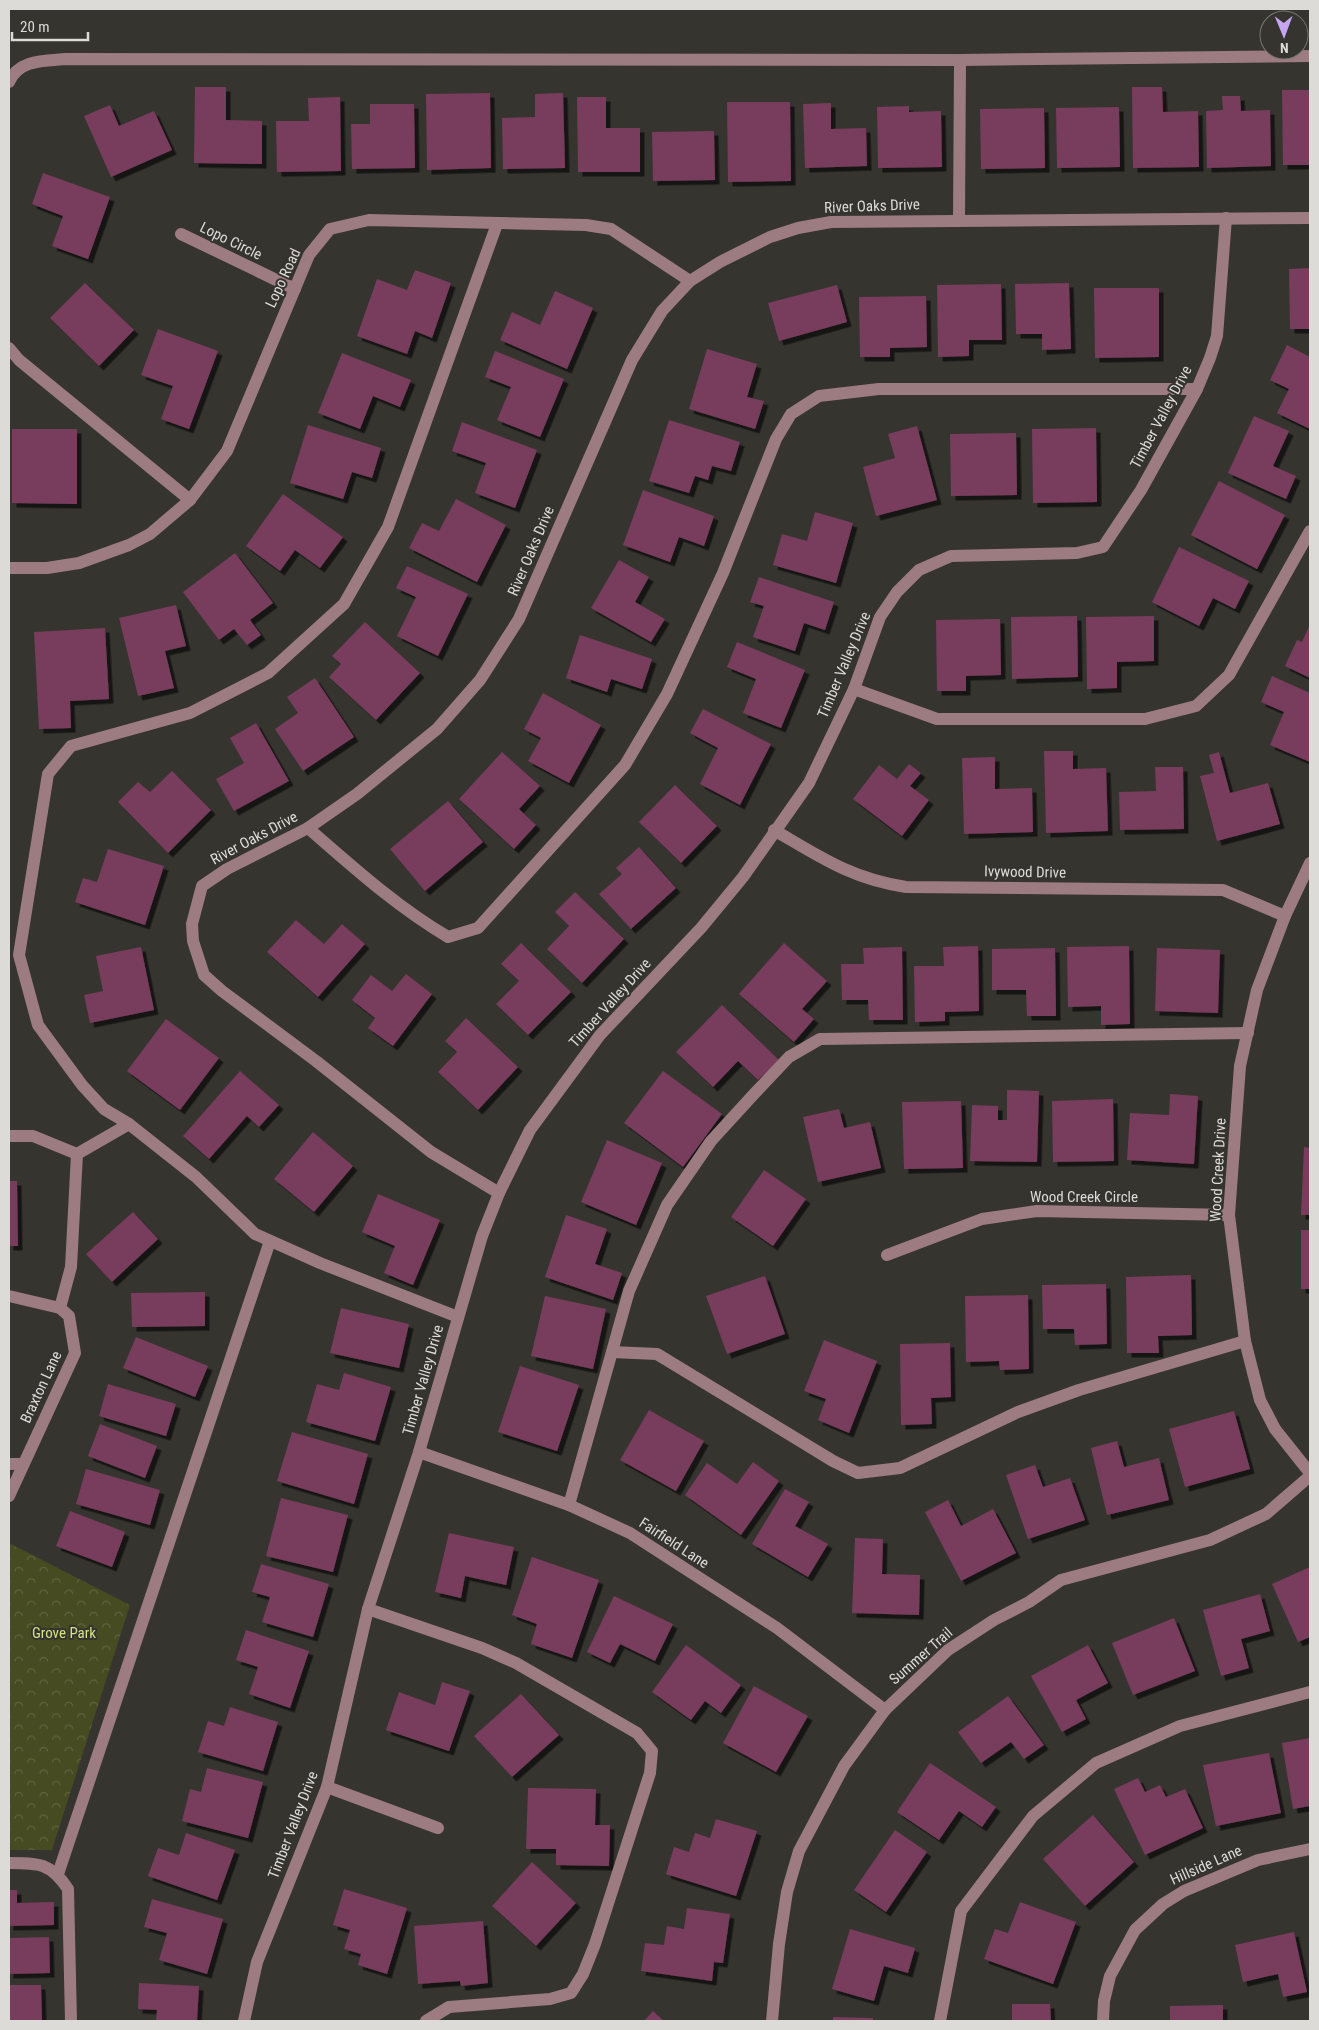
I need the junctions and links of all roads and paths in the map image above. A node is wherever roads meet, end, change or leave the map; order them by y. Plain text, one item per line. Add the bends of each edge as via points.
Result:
1 (1310, 56) edge
2 (960, 60) junction
3 (9, 82) edge
4 (1226, 218) junction
5 (1310, 218) edge
6 (958, 220) junction
7 (497, 224) junction
8 (181, 234) dead end
9 (690, 281) junction
10 (295, 289) junction
11 (9, 348) edge
12 (1196, 389) junction
13 (190, 500) junction
14 (1310, 531) edge
15 (9, 568) edge
16 (854, 689) junction
17 (308, 828) junction
18 (774, 830) junction
19 (1310, 863) edge
20 (1285, 916) junction
21 (1248, 1032) junction
22 (129, 1124) junction
23 (9, 1136) edge
24 (76, 1154) junction
25 (499, 1193) junction
26 (1229, 1215) junction
27 (270, 1241) junction
28 (887, 1255) dead end
29 (9, 1296) edge
30 (65, 1312) junction
31 (458, 1317) junction
32 (1245, 1341) junction
33 (612, 1352) junction
34 (418, 1452) junction
35 (9, 1464) edge
36 (23, 1464) junction
37 (1310, 1474) edge
38 (9, 1496) edge
39 (569, 1505) junction
40 (368, 1609) junction
41 (1310, 1692) edge
42 (885, 1710) junction
43 (327, 1787) junction
44 (438, 1828) dead end
45 (1310, 1849) edge
46 (9, 1863) edge
47 (58, 1874) junction
48 (71, 2021) edge
49 (244, 2021) edge
50 (426, 2021) edge
51 (772, 2021) edge
52 (940, 2021) edge
53 (1103, 2021) edge

1 - 2 street
2 - 3 street via 66,59 34,61 18,68
2 - 6 street
4 - 5 street, River Oaks Drive
4 - 6 street, River Oaks Drive
4 - 12 street, Timber Valley Drive via 1217,336
6 - 9 street, River Oaks Drive via 831,222 798,228 770,237
7 - 9 street, Lopo Road via 586,225 610,229
7 - 10 street, Lopo Road via 369,220 330,229 309,255
7 - 22 street via 388,527 344,604 268,673 190,713 71,746 48,774 19,955 38,1025 104,1109
8 - 10 street, Lopo Circle
9 - 17 street, River Oaks Drive via 662,311 632,360 519,619 480,680 437,729 357,794
10 - 13 street, Lopo Road via 227,451
11 - 13 street via 19,360
12 - 16 street, Timber Valley Drive via 1141,490 1103,547 1077,553 950,556 919,570 880,617
12 - 17 street via 879,389 819,396 790,414 776,439 723,573 667,694 624,765 478,928 448,937 389,897
13 - 15 street, Lopo Road via 150,534 129,546 79,563 48,568
14 - 16 street via 1229,675 1196,706 1145,719 937,719
16 - 18 street, Timber Valley Drive via 809,783
17 - 25 street, River Oaks Drive via 227,869 202,886 192,924 193,941 204,975 431,1152
18 - 20 street, Ivywood Drive via 835,867 878,883 1223,890
18 - 25 street, Timber Valley Drive via 743,877 701,928 600,1035 530,1130
19 - 20 street, Wood Creek Drive
20 - 21 street, Wood Creek Drive via 1257,990
21 - 26 street, Wood Creek Drive via 1240,1066
21 - 33 street via 820,1039 789,1057 754,1094 712,1141 667,1205 629,1291
22 - 24 street
22 - 27 street via 196,1177 255,1234
23 - 24 street via 33,1136
24 - 30 street via 71,1267
25 - 31 street, Timber Valley Drive via 482,1236
26 - 28 street, Wood Creek Circle via 1037,1211 982,1219
26 - 32 street, Wood Creek Drive
27 - 31 street
27 - 47 street
29 - 30 street
30 - 36 street, Braxton Lane via 75,1353
31 - 34 street, Timber Valley Drive
32 - 33 street via 1079,1390 1018,1412 900,1468 858,1472 833,1461 657,1354
32 - 37 street, Wood Creek Drive via 1260,1400 1275,1429
33 - 39 street
34 - 39 street, Fairfield Lane
34 - 40 street, Timber Valley Drive
35 - 36 street
36 - 38 street, Braxton Lane
37 - 42 street, Summer Trail via 1266,1514 1210,1540 1061,1580 948,1650
39 - 42 street, Fairfield Lane via 630,1533 777,1628
40 - 43 street, Timber Valley Drive
40 - 50 street via 516,1662 637,1734 652,1751 650,1772 595,1944 571,1993 550,1999 449,2007
41 - 52 street via 1180,1726 1129,1748 1096,1764 1033,1816 961,1912
42 - 51 street, Summer Trail via 844,1766 799,1851 779,1944
43 - 44 street
43 - 49 street, Timber Valley Drive via 257,1962
45 - 53 street, Hillside Lane via 1258,1860 1184,1891 1162,1904 1134,1930 1110,1976
46 - 47 street via 46,1865
47 - 48 street via 68,1890

